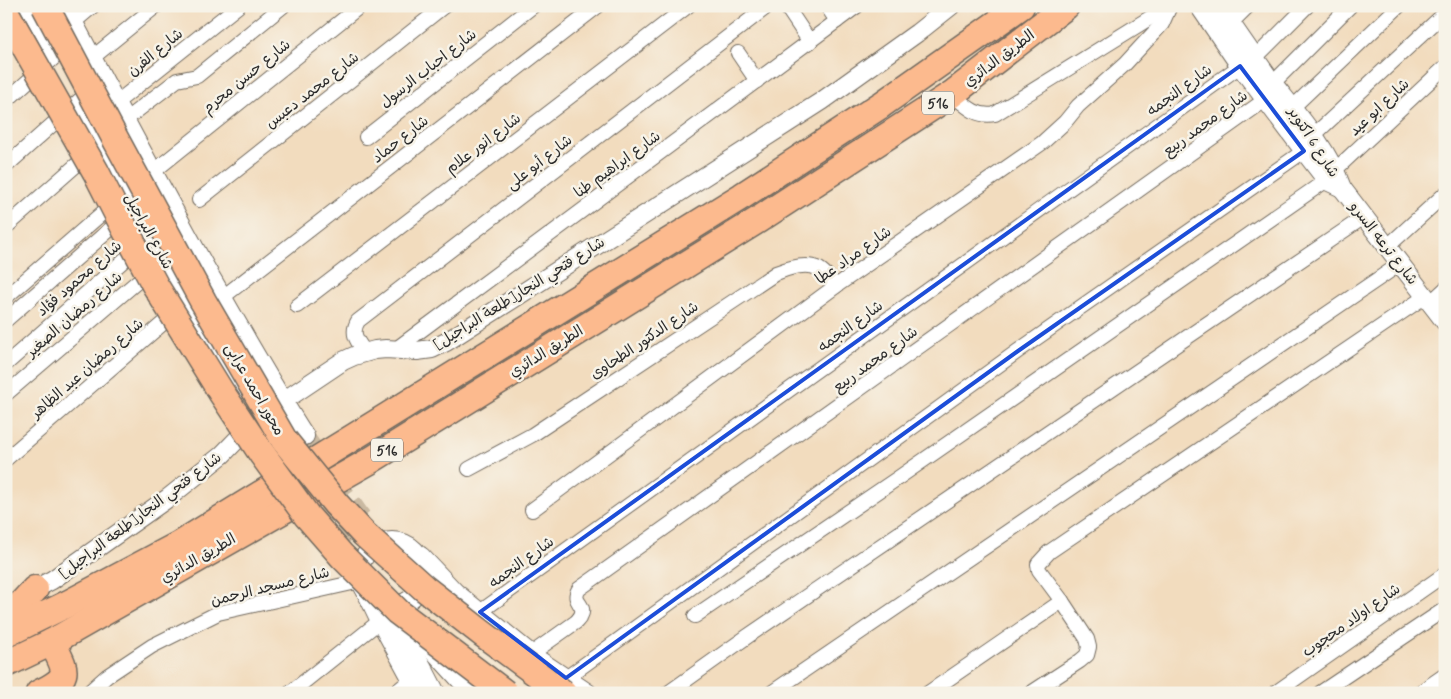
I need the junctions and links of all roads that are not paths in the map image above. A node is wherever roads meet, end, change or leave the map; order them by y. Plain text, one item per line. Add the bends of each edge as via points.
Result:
1 (20, 6) edge
2 (29, 6) edge
3 (46, 6) edge
4 (65, 6) edge
5 (93, 6) edge
6 (156, 6) edge
7 (238, 6) edge
8 (283, 6) edge
9 (360, 6) edge
10 (444, 6) edge
11 (534, 6) edge
12 (598, 6) edge
13 (688, 6) edge
14 (768, 6) edge
15 (786, 6) edge
16 (827, 6) edge
17 (857, 6) edge
18 (951, 6) edge
19 (1022, 6) edge
20 (1066, 6) edge
21 (1170, 6) edge
22 (1199, 6) edge
23 (1219, 6) edge
24 (1248, 6) edge
25 (1307, 6) edge
26 (1350, 6) edge
27 (1399, 6) edge
28 (1445, 12) edge
29 (6, 13) edge
30 (6, 19) edge
31 (837, 21) junction
32 (73, 22) junction
33 (1231, 23) junction
34 (810, 42) junction
35 (738, 53) dead end
36 (57, 56) junction
37 (92, 58) junction
38 (1247, 62) junction
39 (1445, 67) edge
40 (757, 81) junction
41 (1273, 83) junction
42 (952, 94) junction
43 (80, 99) junction
44 (1265, 100) junction
45 (6, 101) edge
46 (116, 104) junction
47 (1293, 108) junction
48 (125, 120) junction
49 (366, 136) dead end
50 (1314, 136) junction
51 (102, 142) junction
52 (1304, 151) junction
53 (6, 166) edge
54 (152, 172) junction
55 (1335, 178) junction
56 (127, 191) junction
57 (1445, 194) edge
58 (199, 200) dead end
59 (135, 208) junction
60 (1364, 217) junction
61 (6, 228) edge
62 (151, 237) junction
63 (1387, 247) junction
64 (164, 259) junction
65 (1400, 264) junction
66 (836, 286) junction
67 (1445, 289) edge
68 (6, 297) edge
69 (222, 297) junction
70 (1428, 299) junction
71 (188, 302) junction
72 (297, 306) dead end
73 (6, 320) edge
74 (1445, 322) edge
75 (396, 349) junction
76 (365, 352) junction
77 (6, 364) edge
78 (6, 394) edge
79 (283, 402) junction
80 (258, 418) junction
81 (305, 436) tunnel mouth
82 (279, 451) dead end
83 (6, 460) edge
84 (469, 468) dead end
85 (532, 510) dead end
86 (348, 547) tunnel mouth
87 (420, 556) junction
88 (1445, 574) edge
89 (363, 579) junction
90 (35, 589) junction
91 (1062, 601) junction
92 (6, 602) edge
93 (392, 605) junction
94 (1445, 609) edge
95 (480, 612) junction
96 (695, 616) dead end
97 (6, 620) edge
98 (380, 621) junction
99 (6, 634) edge
100 (52, 642) junction
101 (531, 654) junction
102 (6, 664) edge
103 (1445, 675) edge
104 (460, 680) junction
105 (416, 686) edge
106 (565, 686) edge
107 (39, 693) edge
108 (88, 693) edge
109 (290, 693) edge
110 (395, 693) edge
111 (438, 693) edge
112 (476, 693) edge
113 (505, 693) edge
114 (588, 693) edge
115 (668, 693) edge
116 (771, 693) edge
117 (928, 693) edge
118 (1032, 693) edge
119 (1275, 693) edge
120 (1320, 693) edge
121 (1419, 693) edge

1 - 30 street
2 - 36 street, شارع البراجيل
3 - 106 highway, محور احمد عرابى, bridge via 204,301 284,440 364,534 424,588 483,634
4 - 32 street
5 - 32 street
6 - 37 street
7 - 46 street, شارع الفرن
8 - 48 street via 197,76 177,80
9 - 54 street, شارع حسن محرم
10 - 58 street, شارع محمد دعبس
11 - 49 street, شارع احباب الرسول
12 - 69 street, شارع حماد
13 - 72 street, شارع انور علام
14 - 76 street, شارع أبو على via 358,322 354,335
15 - 34 street
16 - 31 street
17 - 31 street, شارع ابراهيم طنا
18 - 75 street, شارع فتحي النجار[طلعة البراجيل] via 822,101 446,342 425,350
19 - 99 highway, الطريق الدائري / 516 via 881,105 742,196 178,545
20 - 42 highway, الطريق الدائري / 516
21 - 42 street via 995,114 976,113
21 - 66 street, شارع مراد عطا via 1162,24 1125,64 1042,143
22 - 38 street, شارع 6 اكتوبر
23 - 33 street, شارع 6 اكتوبر
24 - 33 street
25 - 38 street, شارع النجمه
26 - 41 street
27 - 47 street
28 - 50 street
29 - 113 highway, محور احمد عرابى, bridge via 156,285 256,446 307,516 398,612
31 - 34 street, شارع ابراهيم طنا
32 - 37 street
33 - 38 street, شارع 6 اكتوبر
34 - 40 street, شارع ابراهيم طنا
35 - 40 street
36 - 43 street, شارع البراجيل
36 - 45 street
37 - 46 street
38 - 41 street, شارع 6 اكتوبر
38 - 44 street, شارع 6 اكتوبر
38 - 95 street, شارع النجمه
39 - 55 street, شارع ابو عيد
40 - 75 street, شارع ابراهيم طنا
41 - 47 street, شارع 6 اكتوبر
42 - 100 highway, الطريق الدائري / 516 via 758,220 368,462
43 - 51 street, شارع البراجيل
43 - 53 street
44 - 52 street, شارع 6 اكتوبر
44 - 101 street, شارع محمد ربيع via 579,589 576,598 583,608 582,615
46 - 48 street
47 - 50 street, شارع 6 اكتوبر
48 - 54 street
50 - 55 street, شارع 6 اكتوبر
51 - 56 street, شارع البراجيل
51 - 61 street
52 - 55 street, شارع 6 اكتوبر
52 - 106 street via 1018,351
54 - 69 street
55 - 60 street, شارع ترعه السرو
55 - 96 street, شارع ابو عيد
56 - 59 street, شارع البراجيل
56 - 68 street
57 - 63 street
59 - 62 street, شارع البراجيل
59 - 73 street
60 - 63 street, شارع ترعه السرو
60 - 115 street
62 - 64 street, شارع البراجيل
62 - 77 street, شارع محمود فؤاد
63 - 65 street, شارع ترعه السرو
64 - 71 street, شارع البراجيل
64 - 78 street, شارع رمضان الصغير
65 - 70 street, شارع ترعه السرو
65 - 116 street
66 - 84 street, شارع الدكتور الطحاوى via 824,273 811,266 793,267 776,273 532,435
66 - 85 street, شارع مراد عطا
67 - 70 street
69 - 79 street
70 - 74 street, شارع ترعه السرو
70 - 91 street via 1049,552 1038,564 1039,570
71 - 80 street, شارع البراجيل
71 - 83 street, شارع رمضان عبد الظاهر
75 - 76 street, شارع فتحي النجار[طلعة البراجيل]
76 - 79 street, شارع فتحي النجار[طلعة البراجيل] via 343,361
79 - 80 street, شارع فتحي النجار[طلعة البراجيل]
79 - 81 street
80 - 82 street, شارع البراجيل
80 - 90 street, شارع فتحي النجار[طلعة البراجيل] via 222,455 168,498
86 - 89 street
87 - 89 street via 412,546 402,541 375,536 368,551
87 - 93 street via 425,571 422,586 412,599
87 - 95 street
88 - 119 street, شارع اولاد محجوب
89 - 93 street via 379,602
89 - 98 street
89 - 108 street, شارع مسجد الرحمن via 218,613 152,646
90 - 92 street, شارع فتحي النجار[طلعة البراجيل]
90 - 97 highway
91 - 117 street
91 - 118 street via 1087,639 1087,655
93 - 104 street
93 - 111 street
94 - 120 street
95 - 101 street
98 - 105 street
98 - 109 street
100 - 102 highway, الطريق الدائري / 516
100 - 107 highway via 62,663 63,674 57,684
101 - 106 street
103 - 121 street
104 - 111 street
104 - 112 street
105 - 110 street
106 - 114 street

